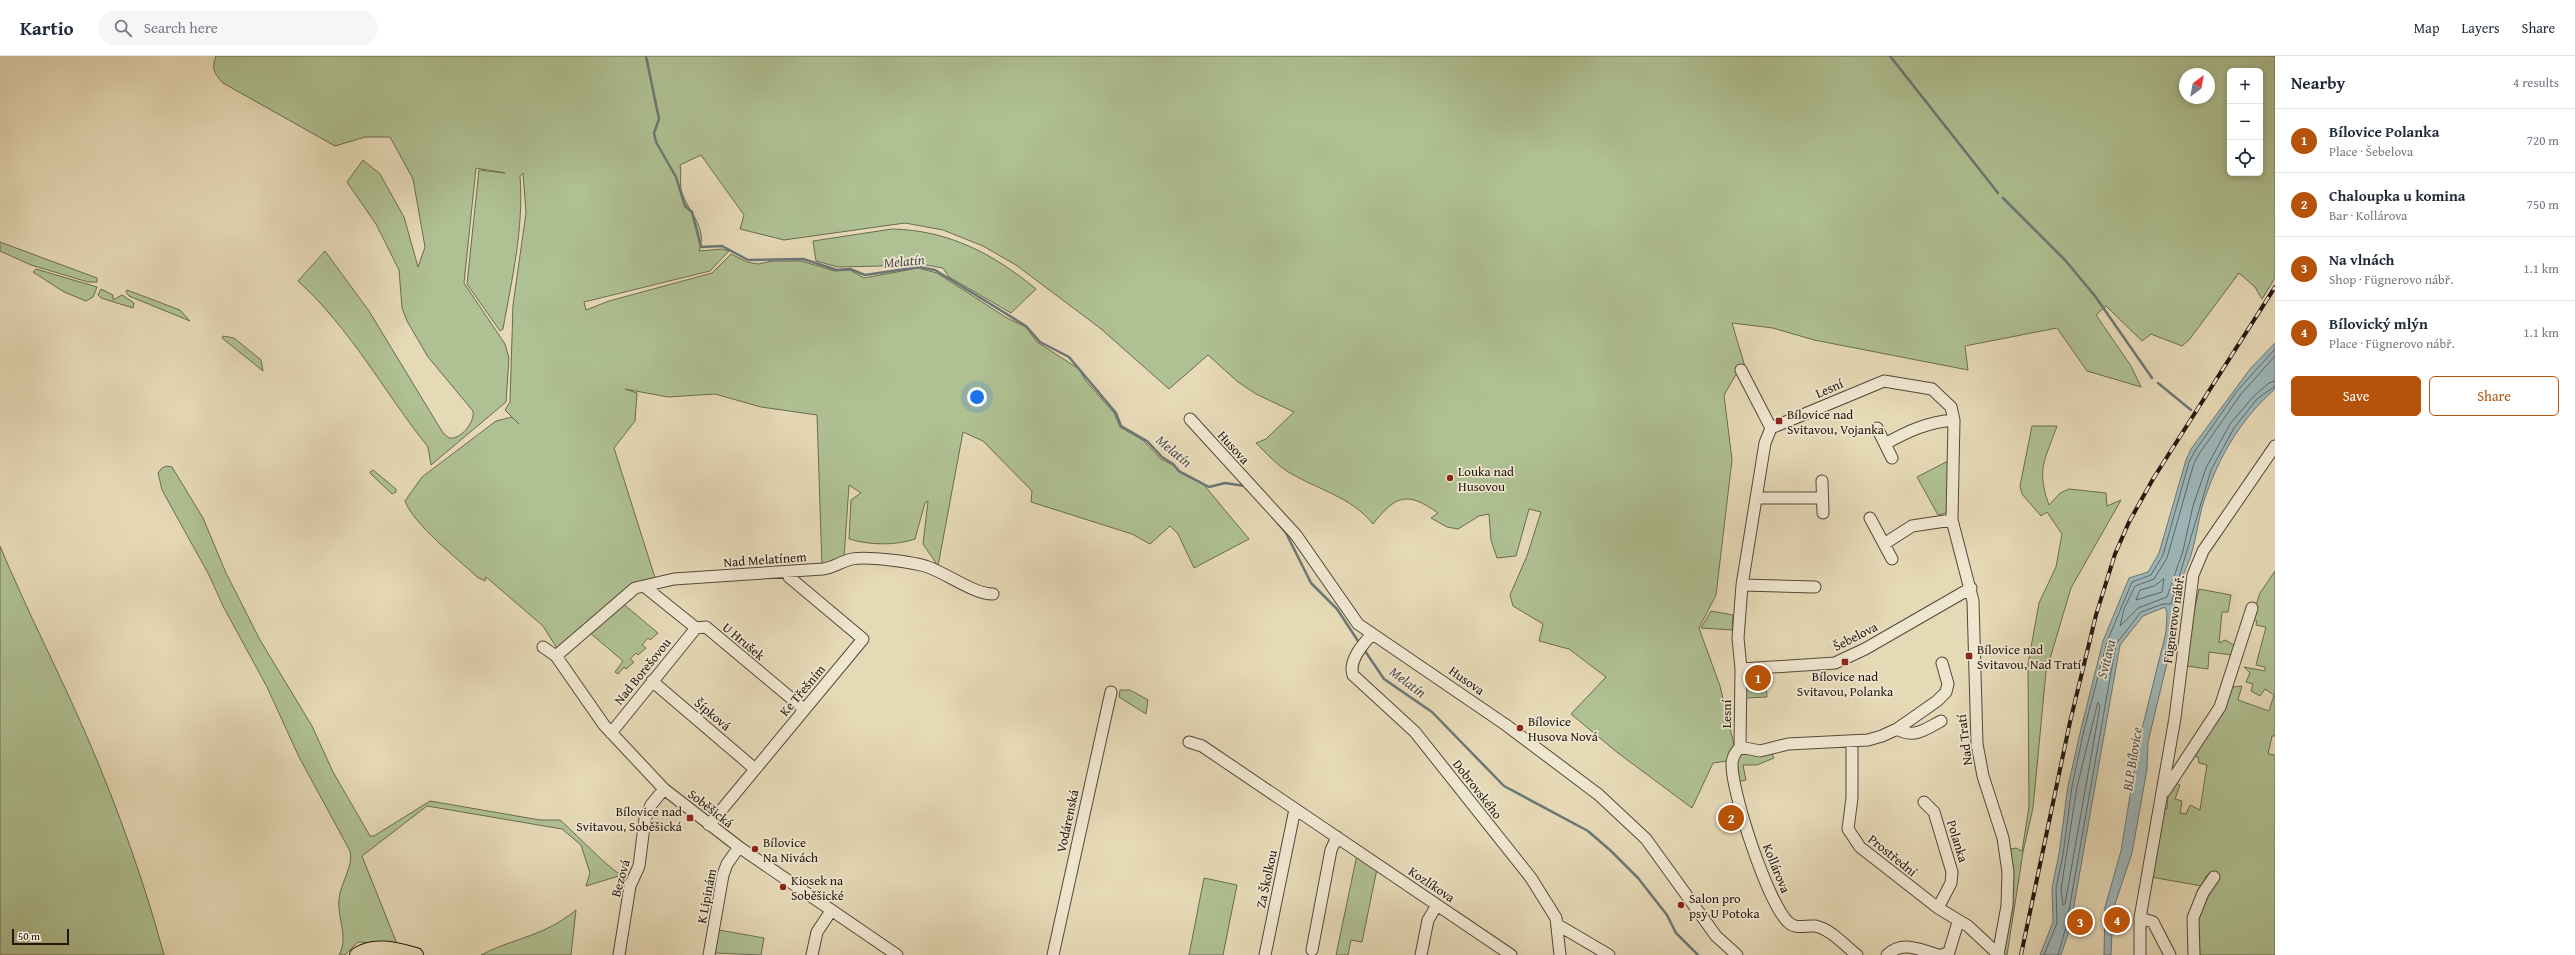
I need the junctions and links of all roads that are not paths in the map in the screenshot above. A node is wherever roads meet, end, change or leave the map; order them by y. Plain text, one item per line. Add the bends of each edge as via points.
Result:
1 (1741, 370) dead end
2 (1190, 419) dead end
3 (1954, 420) junction
4 (1771, 428) junction
5 (1877, 428) dead end
6 (1885, 444) junction
7 (2275, 446) edge
8 (1892, 458) dead end
9 (1822, 481) dead end
10 (1756, 498) junction
11 (1822, 498) junction
12 (1823, 513) dead end
13 (1870, 518) dead end
14 (1952, 520) junction
15 (1884, 544) junction
16 (1892, 559) dead end
17 (797, 579) dead end
18 (1742, 585) junction
19 (646, 587) junction
20 (1815, 587) dead end
21 (1971, 588) junction
22 (993, 594) dead end
23 (2252, 608) dead end
24 (696, 628) junction
25 (1372, 634) junction
26 (543, 647) dead end
27 (556, 656) junction
28 (1942, 663) dead end
29 (1741, 669) junction
30 (652, 682) junction
31 (1111, 692) dead end
32 (804, 709) junction
33 (1941, 721) dead end
34 (1897, 729) junction
35 (611, 733) junction
36 (1852, 740) junction
37 (1189, 742) dead end
38 (1740, 747) junction
39 (755, 769) junction
40 (664, 789) junction
41 (2163, 794) junction
42 (1924, 802) dead end
43 (1295, 809) junction
44 (708, 825) junction
45 (1337, 837) junction
46 (739, 847) junction
47 (2214, 877) dead end
48 (1437, 905) junction
49 (1938, 908) junction
50 (831, 910) junction
51 (2140, 918) junction
52 (1958, 922) junction
53 (1558, 925) junction
54 (1312, 950) dead end
55 (357, 955) edge
56 (416, 955) edge
57 (619, 955) edge
58 (709, 955) edge
59 (812, 955) edge
60 (897, 955) edge
61 (1053, 955) edge
62 (1265, 955) edge
63 (1421, 955) edge
64 (1511, 955) edge
65 (1560, 955) edge
66 (1608, 955) edge
67 (1737, 955) edge
68 (1857, 955) edge
69 (1887, 955) edge
70 (1938, 955) edge
71 (1942, 955) edge
72 (1999, 955) edge
73 (2140, 955) edge
74 (2170, 955) edge
75 (2194, 955) edge

1 - 4 street
2 - 25 street, Husova via 1296,535 1358,624
3 - 4 street, Lesní via 1951,407 1932,389 1884,381
3 - 6 street via 1935,421 1912,429
3 - 14 street, Nad Tratí
4 - 10 street, Lesní via 1765,443
5 - 6 street
6 - 8 street
7 - 41 street, Fügnerovo nábř. via 2202,551 2194,570
9 - 11 street
10 - 11 street
10 - 18 street, Lesní
11 - 12 street
13 - 15 street
14 - 15 street via 1912,526
14 - 21 street, Nad Tratí
15 - 16 street
17 - 32 street, Ke Třešním via 863,639
18 - 20 street
18 - 29 street, Lesní via 1738,638
19 - 22 street, Nad Melatínem via 674,579 823,569 859,559 915,563 937,570 982,593
19 - 24 street, U Hrušek
19 - 27 street, Nad Melatínem via 635,588
21 - 29 street, Šebelova via 1865,649 1835,663
21 - 72 street, Nad Tratí via 1977,744 1983,776 2003,838 2008,872 2007,906
23 - 41 street, Fügnerovo nábř. via 2220,707
24 - 30 street, Nad Borešovou
24 - 32 street, U Hrušek via 706,627
25 - 53 street, Dobrovského via 1352,664 1353,676 1415,732 1531,878 1552,910
25 - 67 street, Husova via 1500,720 1600,795 1646,839 1716,936
26 - 27 street, Soběšická
27 - 35 street, Soběšická
28 - 34 street via 1948,680 1946,692
29 - 38 street, Lesní
30 - 35 street, Nad Borešovou
30 - 39 street, Šípková
31 - 61 street, Vodárenská
32 - 39 street, Ke Třešním
33 - 34 street via 1915,734 1905,734
34 - 36 street via 1868,740
35 - 40 street, Soběšická
36 - 38 street via 1788,744 1760,751
36 - 49 street, Prostřední via 1852,798 1848,829 1850,836 1860,847
37 - 43 street, Kozlíkova via 1202,746
38 - 68 street, Kollárova via 1734,753 1732,763 1741,815 1775,902 1789,924 1826,929
39 - 44 street, Ke Třešním
40 - 44 street, Soběšická
40 - 57 street, Bezová via 651,805 645,819 639,866 630,886
41 - 51 street, Fügnerovo nábř.
42 - 49 street, Polanka via 1934,812 1952,872 1951,883
43 - 45 street, Kozlíkova
43 - 62 street, Za Školkou
44 - 46 street, Soběšická
45 - 48 street, Kozlíkova
45 - 54 street via 1331,850
46 - 50 street, Soběšická
46 - 58 street, K Lipinám via 723,875
47 - 75 street via 2203,893 2193,918
48 - 63 street via 1428,920
48 - 64 street, Kozlíkova
49 - 52 street
50 - 59 street via 816,932
50 - 60 street, Soběšická
51 - 73 street, Fügnerovo nábř.
51 - 74 street via 2153,922
52 - 71 street via 1949,952
52 - 72 street via 1968,926
53 - 65 street
53 - 66 street
55 - 56 main road via 375,948
69 - 70 street via 1895,948 1911,946

